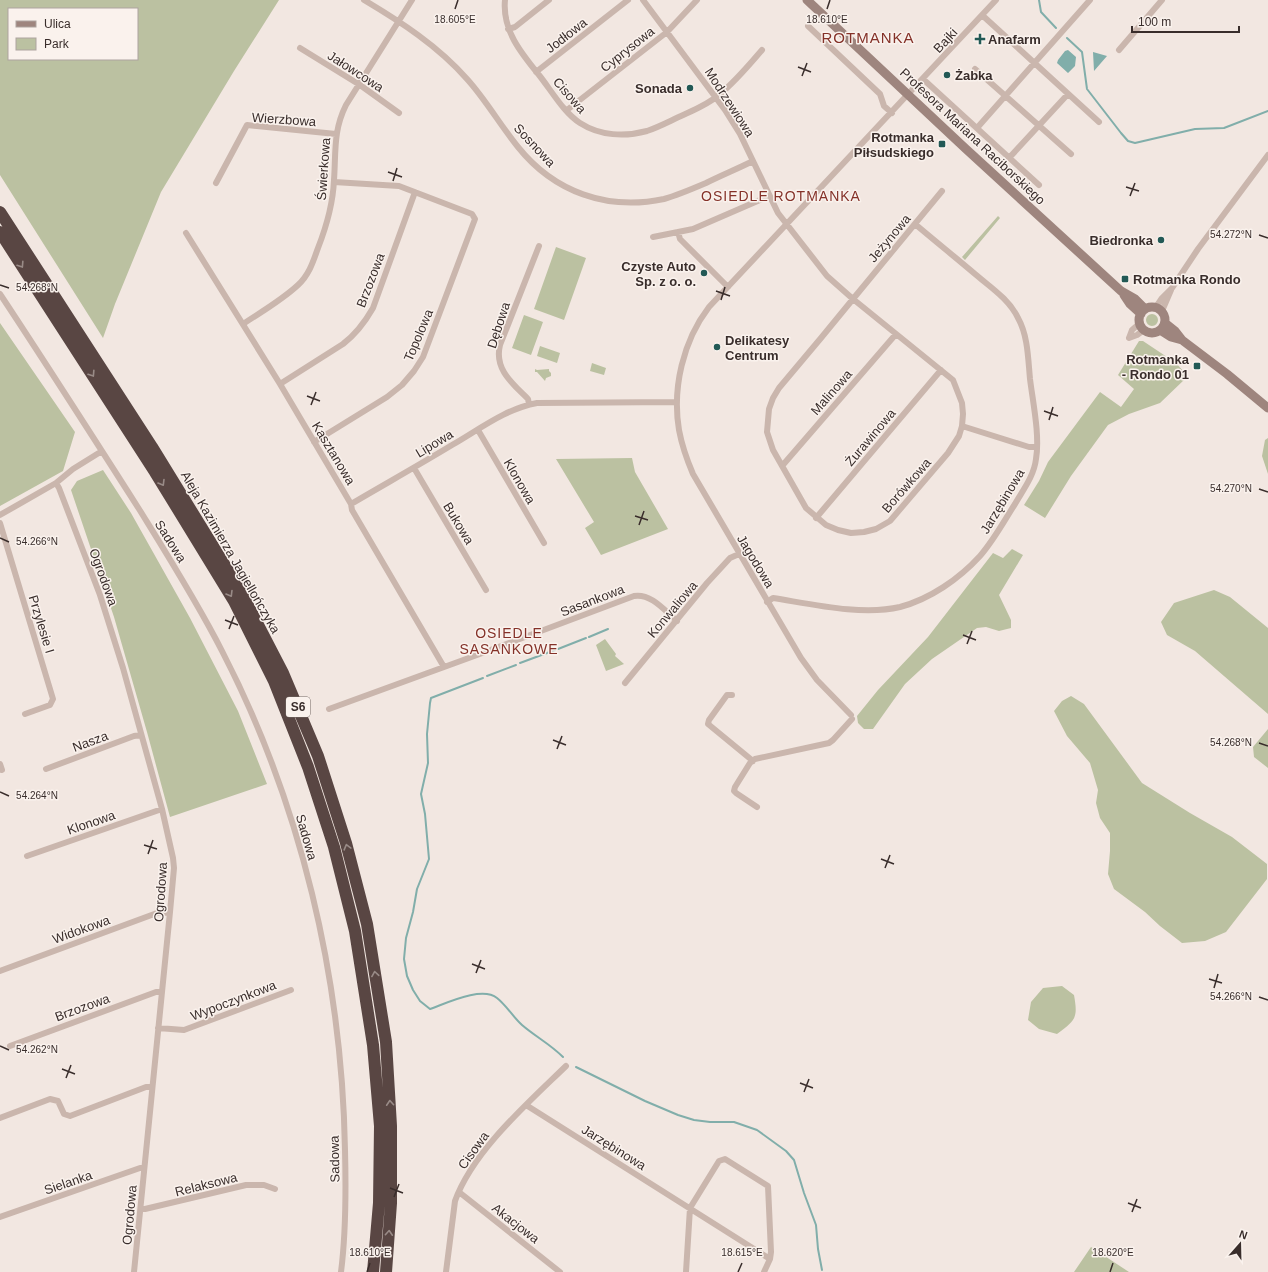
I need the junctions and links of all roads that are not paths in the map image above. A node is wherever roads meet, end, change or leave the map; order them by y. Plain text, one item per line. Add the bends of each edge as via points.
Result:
1 (364, 0) edge
2 (412, 0) edge
3 (505, 0) edge
4 (549, 0) edge
5 (628, 0) edge
6 (643, 0) edge
7 (697, 0) edge
8 (807, 0) edge
9 (996, 0) edge
10 (1090, 0) edge
11 (1162, 0) edge
12 (982, 15) junction
13 (399, 22) junction
14 (808, 26) dead end
15 (508, 28) junction
16 (666, 32) junction
17 (300, 48) dead end
18 (762, 50) dead end
19 (1120, 50) dead end
20 (1034, 63) junction
21 (976, 69) dead end
22 (536, 72) junction
23 (923, 79) junction
24 (360, 85) junction
25 (910, 94) junction
26 (1068, 94) junction
27 (1005, 96) junction
28 (716, 98) junction
29 (567, 110) junction
30 (399, 113) dead end
31 (892, 113) junction
32 (1098, 122) dead end
33 (1039, 126) junction
34 (977, 128) junction
35 (336, 134) junction
36 (1071, 154) dead end
37 (1268, 155) edge
38 (1009, 158) junction
39 (753, 161) junction
40 (334, 182) junction
41 (216, 183) dead end
42 (1038, 185) dead end
43 (942, 191) dead end
44 (415, 192) junction
45 (769, 196) junction
46 (0, 212) edge
47 (786, 224) junction
48 (914, 224) junction
49 (0, 232) edge
50 (186, 232) dead end
51 (678, 232) junction
52 (653, 237) dead end
53 (539, 246) dead end
54 (728, 287) junction
55 (0, 294) edge
56 (853, 299) junction
57 (1159, 309) junction
58 (1142, 319) junction
59 (243, 324) junction
60 (1162, 326) junction
61 (896, 334) junction
62 (941, 370) junction
63 (280, 384) junction
64 (677, 402) junction
65 (529, 404) junction
66 (1268, 408) edge
67 (962, 426) junction
68 (478, 430) junction
69 (314, 442) junction
70 (1038, 447) junction
71 (102, 451) junction
72 (782, 466) junction
73 (414, 468) junction
74 (56, 484) junction
75 (351, 504) junction
76 (0, 515) edge
77 (816, 518) junction
78 (0, 523) edge
79 (544, 543) dead end
80 (739, 554) junction
81 (486, 590) dead end
82 (767, 602) junction
83 (677, 621) junction
84 (444, 667) junction
85 (625, 683) dead end
86 (732, 695) dead end
87 (329, 709) dead end
88 (25, 714) dead end
89 (141, 735) junction
90 (753, 761) junction
91 (46, 769) dead end
92 (757, 807) dead end
93 (162, 809) junction
94 (26, 856) dead end
95 (170, 912) junction
96 (0, 971) edge
97 (292, 990) dead end
98 (162, 992) junction
99 (158, 1028) junction
100 (10, 1046) dead end
101 (566, 1066) dead end
102 (152, 1087) junction
103 (526, 1105) junction
104 (0, 1118) edge
105 (144, 1168) junction
106 (276, 1189) dead end
107 (458, 1192) junction
108 (690, 1208) junction
109 (141, 1209) junction
110 (0, 1217) edge
111 (770, 1259) junction
112 (134, 1272) edge
113 (341, 1272) edge
114 (373, 1272) edge
115 (386, 1272) edge
116 (446, 1272) edge
117 (560, 1272) edge
118 (686, 1272) edge
119 (764, 1272) edge

1 - 13 street, Sosnowa
2 - 13 street, Świerkowa
3 - 15 street, Cisowa
4 - 15 street via 515,27
5 - 22 street, Jodłowa
6 - 16 street, Modrzewiowa
7 - 16 street, Cyprysowa
8 - 25 main road, Profesora Mariana Raciborskiego
9 - 12 street, Bajki
10 - 20 street
11 - 19 street
12 - 20 street
12 - 23 street, Bajki
13 - 24 street, Świerkowa
13 - 39 street, Sosnowa via 468,80 518,147 538,167 556,182 574,191 614,202 664,199
14 - 31 street via 880,94 884,106
15 - 22 street, Cisowa via 520,52
16 - 28 street, Modrzewiowa
16 - 29 street, Cyprysowa
17 - 24 street, Jałowcowa
18 - 28 street, Cisowa
20 - 26 street
20 - 27 street
21 - 27 street
22 - 29 street, Cisowa
23 - 25 street, Bajki
23 - 34 street
24 - 30 street, Jałowcowa
24 - 35 street, Świerkowa via 343,112
25 - 31 street, Bajki
25 - 58 main road, Profesora Mariana Raciborskiego via 1120,291 1135,299
26 - 32 street
26 - 33 street
27 - 33 street
27 - 34 street
28 - 29 street, Cisowa via 649,130 623,134 591,129 580,123
28 - 39 street, Modrzewiowa via 736,127
31 - 47 street, Bajki
33 - 36 street
33 - 38 street
34 - 38 street
35 - 40 street, Świerkowa
35 - 41 street, Wierzbowa via 248,125
37 - 57 street via 1198,249 1172,288 1167,302
38 - 42 street
39 - 45 street, Modrzewiowa
40 - 44 street via 393,185
40 - 59 street, Świerkowa via 333,202 308,274 293,290
43 - 48 street, Jeżynowa
44 - 63 street, Brzozowa via 373,308 362,325 350,339
44 - 69 street, Topolowa via 472,214 475,219 426,349 419,364 402,385
45 - 47 street, Modrzewiowa
45 - 51 street via 692,229
115 -> 46 highway, Aleja Kazimierza Jagiellończyka / S6 via 391,1195 391,1126 386,1042 367,924 346,843 318,756 283,673 240,590 152,447
47 - 54 street, Jagodowa
47 - 56 street, Borówkowa via 827,276
48 - 56 street, Jeżynowa
48 - 70 street, Jarzębinowa via 1002,297 1018,317 1026,343
49 -> 114 highway, Aleja Kazimierza Jagiellończyka / S6 via 155,472 234,601 274,681 308,767 334,847 355,931 373,1045 380,1126 379,1203
50 - 59 street, Kasztanowa
51 - 52 street
51 - 54 street via 680,239
53 - 65 street, Dębowa via 498,351 501,368 528,398
54 - 64 street, Jagodowa via 707,310 692,335 682,364
55 - 71 street
56 - 61 street, Borówkowa
56 - 72 street, Borówkowa via 773,398 769,409 767,432
57 - 58 main road via 1149,307
57 - 60 main road via 1164,315
58 - 60 main road via 1152,333
59 - 63 street, Kasztanowa
60 - 66 main road via 1171,337 1182,340
61 - 62 street, Borówkowa
61 - 72 street, Malinowa
62 - 67 street, Borówkowa via 954,380 962,402
62 - 77 street, Żurawinowa
63 - 69 street, Kasztanowa
64 - 65 street, Lipowa
64 - 80 street, Jagodowa via 679,430 689,463
65 - 68 street, Lipowa via 504,413
67 - 70 street via 1029,447
67 - 77 street, Borówkowa via 948,453 890,521 876,529 851,533 826,525
68 - 73 street, Lipowa
68 - 79 street, Klonowa
69 - 75 street, Kasztanowa
70 - 82 street, Jarzębinowa via 1034,469 1028,482 994,537 981,555 950,583 914,602 899,607 872,610 855,610 773,598
71 - 74 street via 73,469
71 - 113 street, Sadowa via 196,602 224,654 269,758 301,853 330,978 344,1097 346,1184
72 - 77 street, Borówkowa via 806,508
73 - 75 street, Lipowa
73 - 81 street, Bukowa
74 - 76 street
74 - 89 street, Ogrodowa via 100,595
75 - 84 street, Kasztanowa via 352,510
78 - 88 street, Przylesie I via 53,699 50,705
80 - 82 street, Jagodowa
80 - 83 street, Konwaliowa via 730,558
82 - 90 street, Jagodowa via 800,658 852,717 829,743
83 - 84 street, Sasankowa via 648,597 634,596
83 - 85 street, Konwaliowa
84 - 87 street, Sasankowa
86 - 90 street via 727,696 708,724
89 - 91 street, Nasza
89 - 93 street, Ogrodowa
90 - 92 street via 734,791
93 - 94 street, Klonowa
93 - 95 street, Ogrodowa via 174,863
95 - 96 street, Widokowa via 157,913
95 - 98 street, Ogrodowa
97 - 99 street, Wypoczynkowa via 184,1030
98 - 99 street, Ogrodowa
98 - 100 street, Brzozowa via 156,992
99 - 102 street, Ogrodowa
101 - 103 street, Cisowa
102 - 104 street via 146,1087 70,1116 64,1114 58,1101 50,1099
102 - 105 street, Ogrodowa
103 - 107 street, Cisowa via 480,1156
103 - 108 street, Jarzębinowa
105 - 109 street, Ogrodowa
105 - 110 street, Sielanka
106 - 109 street, Relaksowa via 264,1185 246,1185
107 - 116 street, Cisowa
107 - 117 street, Akacjowa
108 - 111 street, Jarzębinowa
108 - 111 street via 719,1161 725,1159 768,1186 772,1252
108 - 118 street
109 - 112 street, Ogrodowa
111 - 119 street

